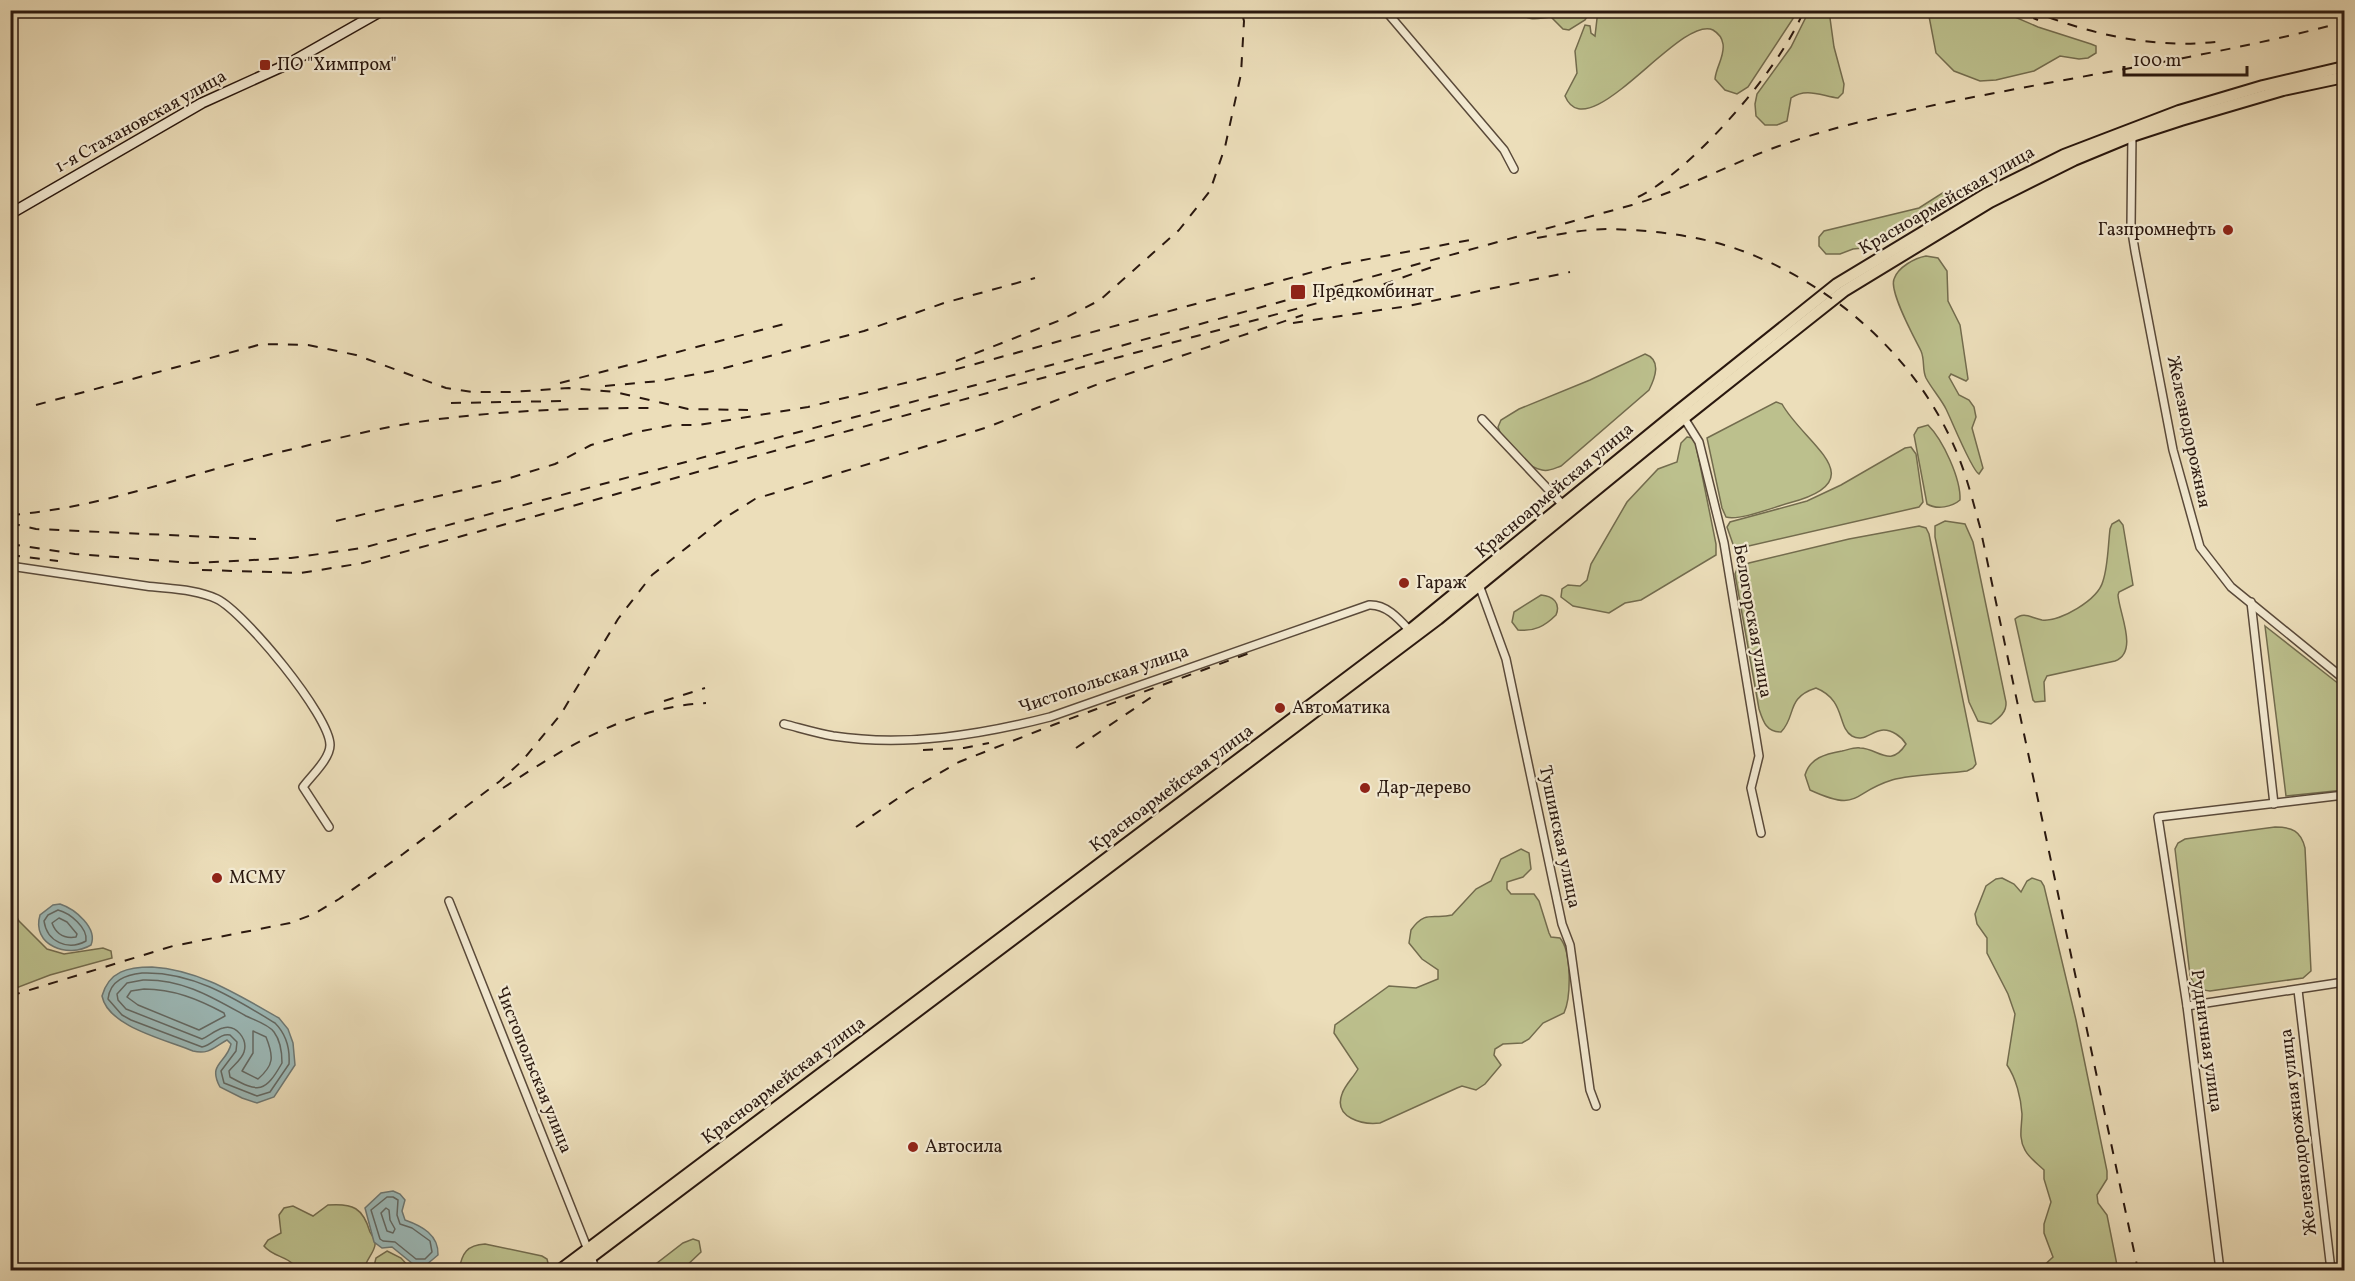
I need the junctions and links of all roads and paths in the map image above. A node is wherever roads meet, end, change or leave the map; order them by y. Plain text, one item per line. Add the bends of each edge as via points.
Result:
1 (383, 10) edge
2 (1385, 10) edge
3 (2344, 67) edge
4 (2344, 76) edge
5 (2132, 132) junction
6 (1514, 169) dead end
7 (10, 214) edge
8 (1684, 418) junction
9 (1482, 419) dead end
10 (1563, 505) junction
11 (10, 566) edge
12 (1478, 581) junction
13 (2251, 602) junction
14 (1412, 634) junction
15 (2344, 679) edge
16 (784, 724) dead end
17 (2344, 795) edge
18 (2274, 804) junction
19 (329, 827) dead end
20 (1761, 833) dead end
21 (449, 901) dead end
22 (2344, 982) edge
23 (2298, 990) junction
24 (2187, 1006) junction
25 (1596, 1106) dead end
26 (589, 1254) junction
27 (560, 1270) edge
28 (574, 1270) edge
29 (596, 1270) edge
30 (2220, 1270) edge
31 (2331, 1270) edge

1 - 7 main road, 1-я Стахановская улица via 288,64 202,103
2 - 6 street via 1504,150
3 - 5 main road, Красноармейская улица via 2221,98
4 - 5 main road, Красноармейская улица
5 - 8 main road, Красноармейская улица via 2025,183 1871,273 1806,319
5 - 10 main road, Красноармейская улица via 2064,155 1986,194 1837,284
5 - 13 street, Железнодорожная via 2131,226 2173,450 2200,547 2231,587
8 - 12 main road, Красноармейская улица
8 - 20 street, Белогорская улица via 1699,442 1724,543 1759,756 1751,788
9 - 10 street
10 - 12 main road, Красноармейская улица
11 - 19 street via 188,591 218,600 231,609 290,674 327,730 330,747 303,786
12 - 14 main road, Красноармейская улица
12 - 25 street, Тушинская улица via 1506,659 1562,924 1570,945 1590,1090
13 - 15 street, Железнодорожная
13 - 18 street
14 - 16 street, Чистопольская улица via 1385,608 1369,605 1050,717 962,737 878,740 833,736
14 - 26 main road, Красноармейская улица
17 - 18 street
18 - 24 street, Рудничная улица via 2158,817
21 - 26 street, Чистопольская улица
22 - 23 street
23 - 24 street
23 - 31 street, Железнодорожная улица
24 - 30 street, Рудничная улица
26 - 27 main road, Красноармейская улица
26 - 28 main road, Красноармейская улица
26 - 29 street, Чистопольская улица

